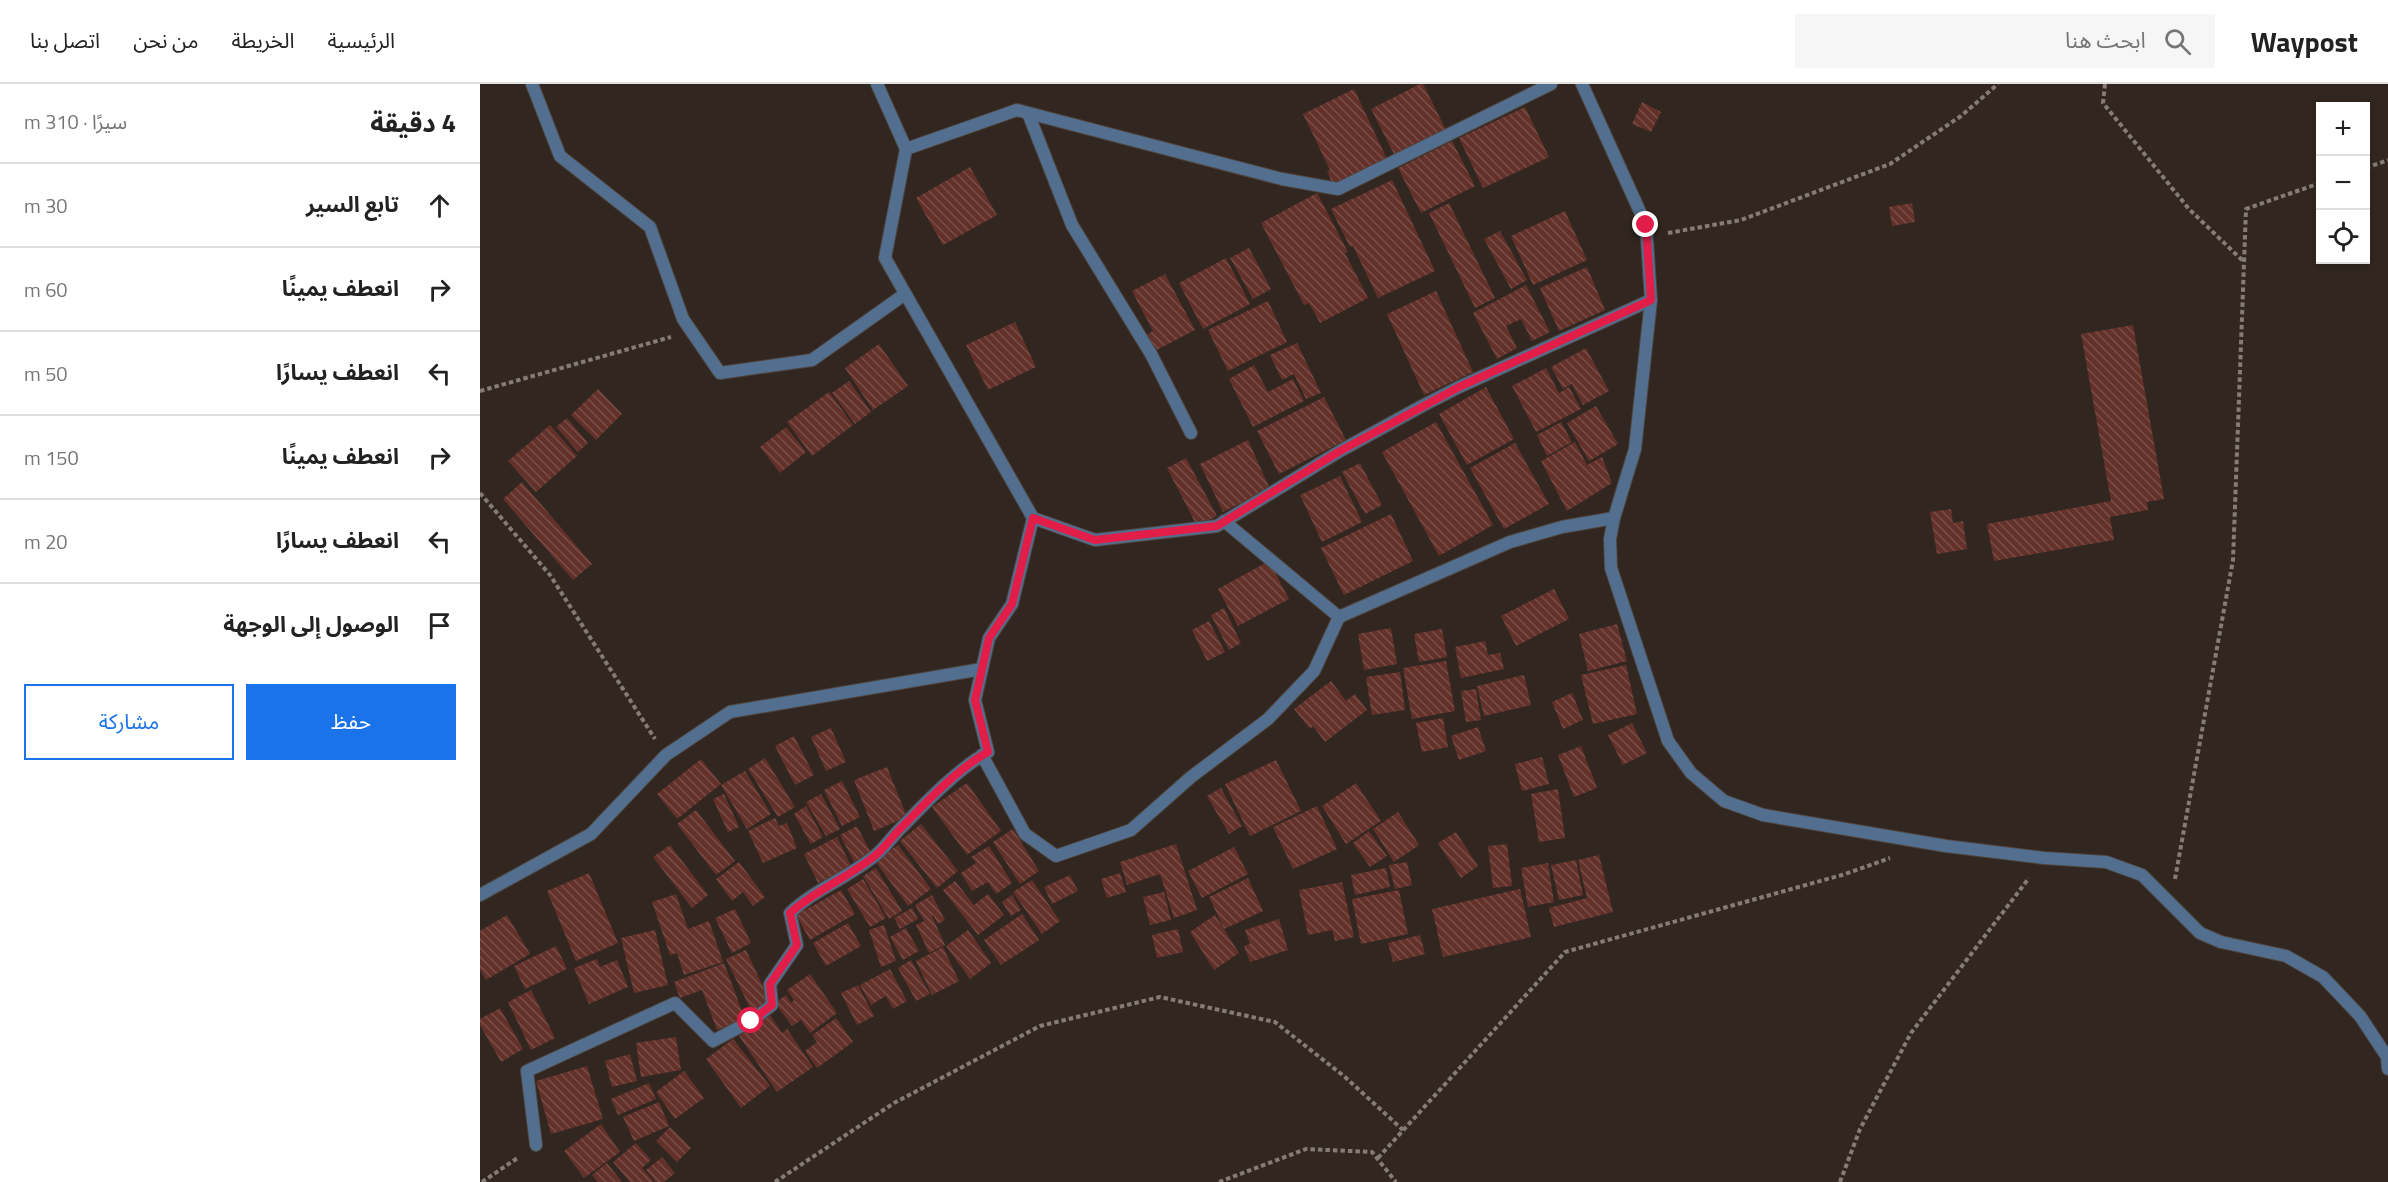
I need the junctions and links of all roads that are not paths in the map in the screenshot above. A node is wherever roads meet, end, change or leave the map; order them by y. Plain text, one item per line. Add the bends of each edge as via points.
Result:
1 (532, 84) edge
2 (876, 84) edge
3 (1551, 84) edge
4 (1582, 84) edge
5 (1028, 113) junction
6 (906, 149) junction
7 (905, 294) junction
8 (1651, 300) junction
9 (1191, 433) dead end
10 (1033, 518) junction
11 (1614, 518) junction
12 (1224, 522) junction
13 (1339, 617) junction
14 (982, 669) junction
15 (982, 755) junction
16 (480, 895) edge
17 (2388, 1069) edge
18 (536, 1145) road end

1 - 7 street via 560,156 650,227 683,319 720,373 812,360
2 - 6 street
3 - 5 street via 1338,189 1282,179
4 - 8 street via 1646,225
5 - 6 street via 1017,110
5 - 9 street via 1072,225 1150,354
6 - 7 street via 885,258
7 - 10 street
8 - 11 street via 1635,449
8 - 12 street via 1450,391 1340,451
10 - 12 street via 1095,540
10 - 14 street via 1012,604 989,638
11 - 13 street via 1510,542
11 - 17 street via 1611,568 1668,741 1691,773 1724,801 1762,815 1946,846 2106,862 2142,875 2200,933 2222,942 2286,956 2323,977 2360,1016 2386,1057
12 - 13 street
13 - 15 street via 1314,670 1268,719 1191,777 1131,830 1056,856 1025,834
14 - 15 street via 975,700 988,752
14 - 16 street via 730,712 666,755 591,834
15 - 18 street via 905,823 879,852 790,913 797,945 770,984 772,1005 751,1021 713,1041 675,1003 527,1071

